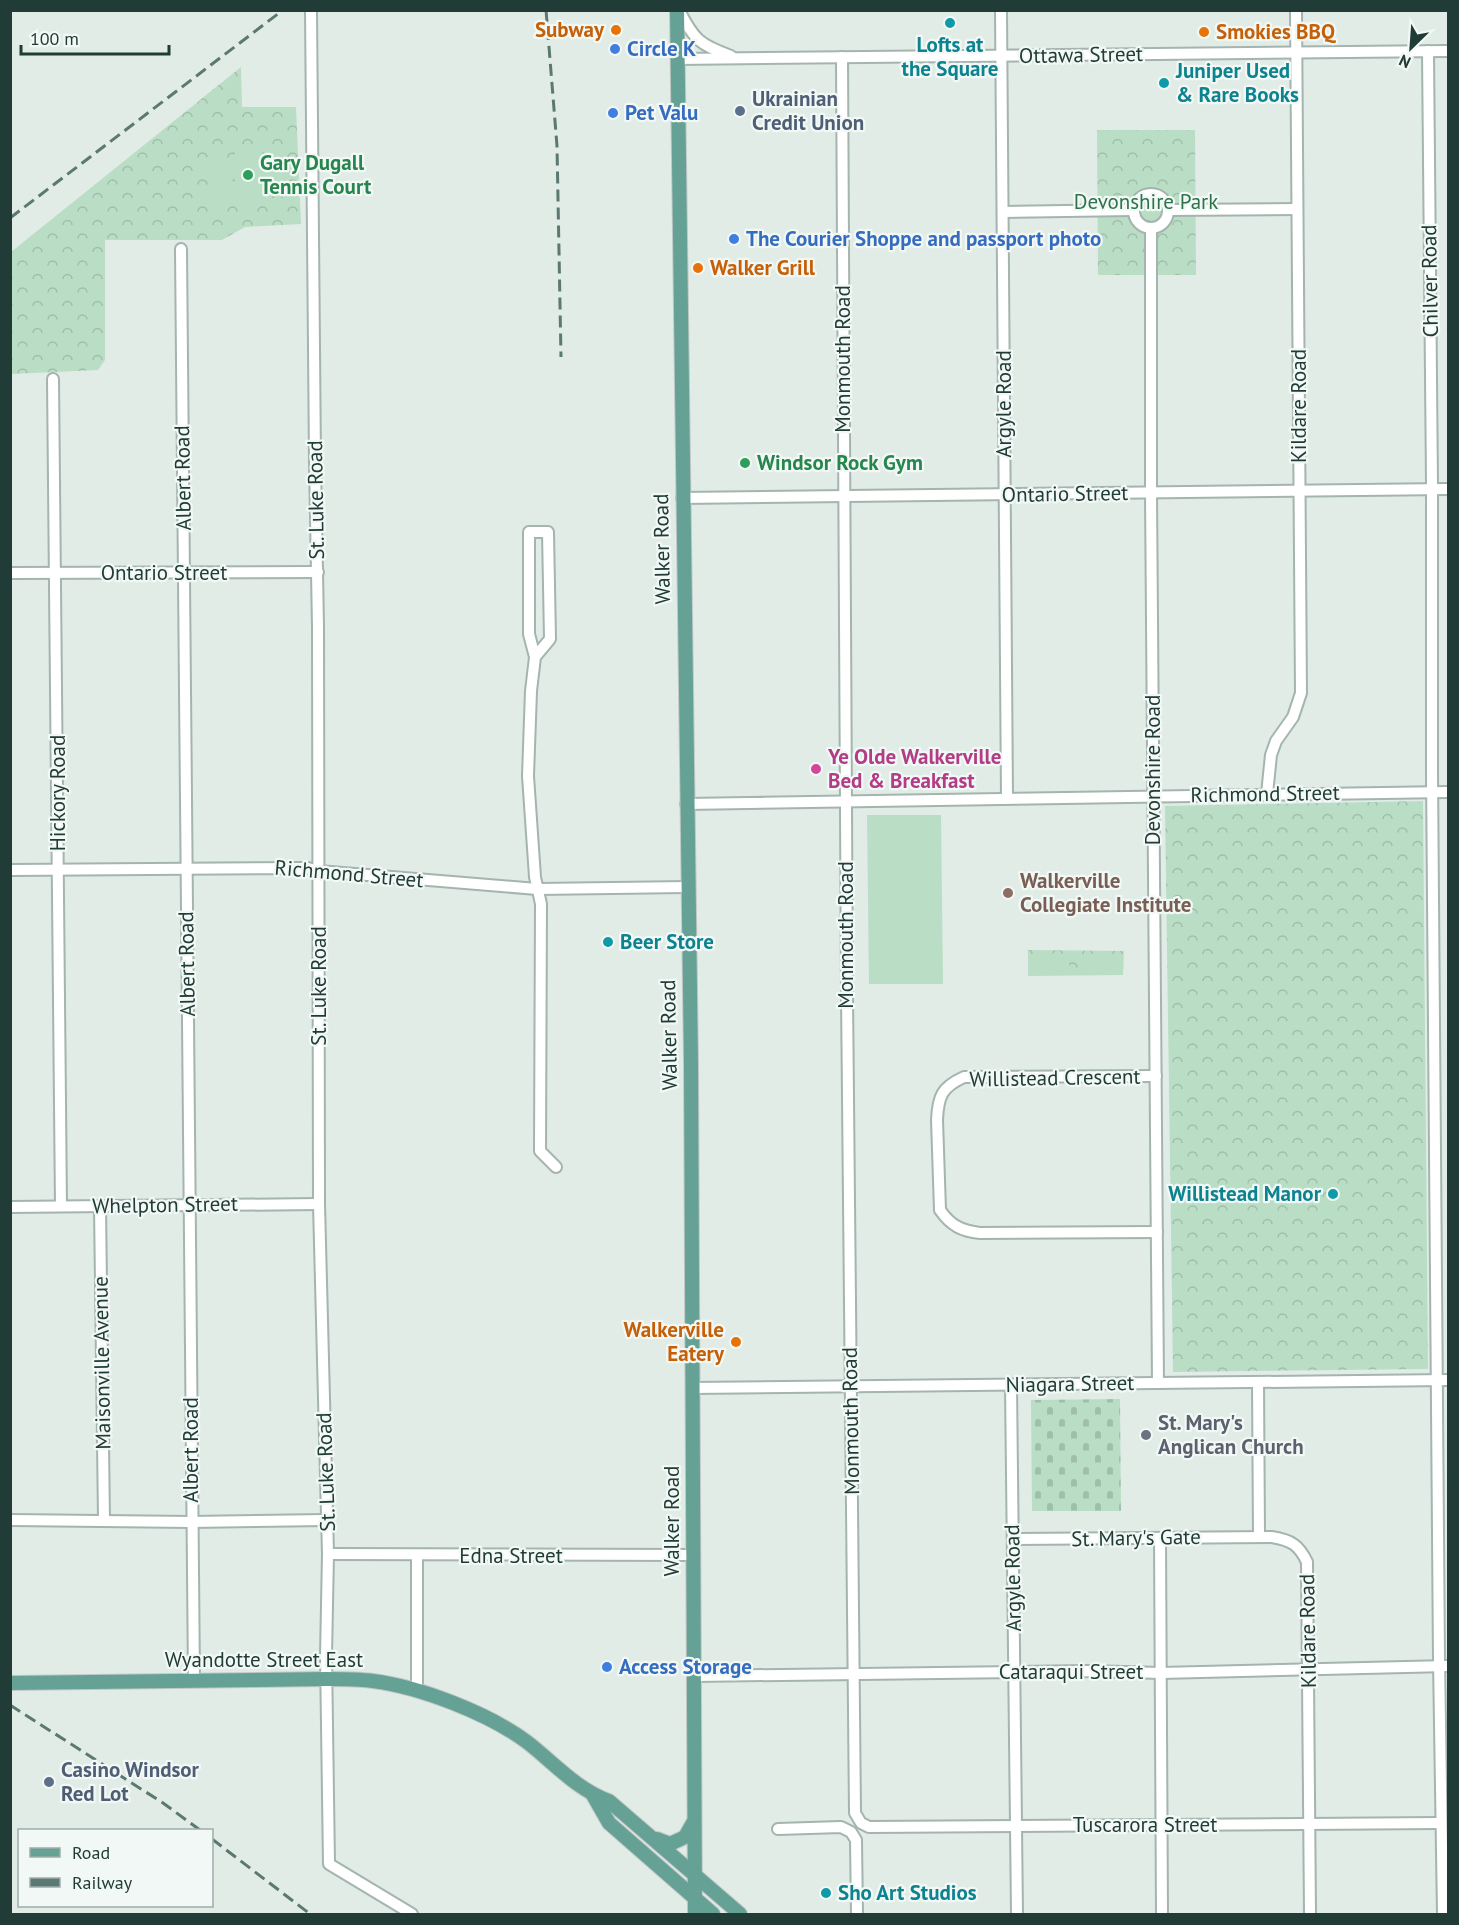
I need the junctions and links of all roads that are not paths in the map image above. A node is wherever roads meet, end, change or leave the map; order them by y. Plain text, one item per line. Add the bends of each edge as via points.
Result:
1 (311, 10) edge
2 (678, 10) edge
3 (1001, 10) edge
4 (1296, 10) edge
5 (1428, 51) junction
6 (1449, 51) edge
7 (1296, 52) junction
8 (1002, 56) junction
9 (842, 57) junction
10 (677, 59) junction
11 (737, 59) junction
12 (1297, 209) junction
13 (1133, 210) junction
14 (1168, 210) junction
15 (1003, 212) junction
16 (1151, 228) junction
17 (181, 249) dead end
18 (53, 379) dead end
19 (1432, 489) junction
20 (1449, 489) edge
21 (1299, 491) junction
22 (1151, 493) junction
23 (1005, 495) junction
24 (844, 496) junction
25 (682, 498) junction
26 (318, 572) junction
27 (10, 573) edge
28 (56, 574) junction
29 (184, 574) junction
30 (535, 657) junction
31 (1432, 792) junction
32 (1449, 792) edge
33 (1267, 794) junction
34 (1153, 796) junction
35 (1007, 798) junction
36 (845, 801) junction
37 (686, 804) junction
38 (59, 869) junction
39 (186, 869) junction
40 (10, 870) edge
41 (319, 871) junction
42 (688, 887) junction
43 (537, 889) junction
44 (1156, 1076) junction
45 (556, 1167) dead end
46 (319, 1204) junction
47 (190, 1205) junction
48 (61, 1206) junction
49 (100, 1206) junction
50 (10, 1207) edge
51 (1157, 1232) junction
52 (1443, 1380) edge
53 (1258, 1382) junction
54 (1158, 1383) junction
55 (1011, 1385) junction
56 (693, 1388) junction
57 (851, 1388) junction
58 (10, 1520) edge
59 (104, 1520) junction
60 (327, 1520) junction
61 (191, 1522) junction
62 (1259, 1536) junction
63 (1160, 1538) junction
64 (1012, 1539) junction
65 (328, 1554) junction
66 (417, 1555) junction
67 (694, 1555) junction
68 (1444, 1666) edge
69 (1308, 1668) junction
70 (1014, 1672) junction
71 (1161, 1673) junction
72 (854, 1674) junction
73 (693, 1676) junction
74 (327, 1679) junction
75 (194, 1680) junction
76 (10, 1683) edge
77 (417, 1691) junction
78 (593, 1795) junction
79 (855, 1813) joint
80 (694, 1822) junction
81 (1441, 1823) junction
82 (1310, 1824) junction
83 (1161, 1825) junction
84 (1016, 1826) junction
85 (778, 1829) dead end
86 (650, 1836) junction
87 (695, 1875) junction
88 (695, 1899) junction
89 (412, 1914) edge
90 (695, 1914) edge
91 (713, 1914) edge
92 (741, 1914) edge
93 (857, 1914) edge
94 (1017, 1914) edge
95 (1162, 1914) edge
96 (1310, 1914) edge
97 (1443, 1914) edge

1 - 26 street, St. Luke Road
2 - 10 main road, Walker Road
2 - 11 street via 694,38
3 - 8 street, Argyle Road
4 - 7 street, Kildare Road
5 - 6 street, Ottawa Street
5 - 7 street, Ottawa Street
5 - 19 street, Chilver Road
7 - 8 street, Ottawa Street
7 - 12 street, Kildare Road
8 - 9 street, Ottawa Street
8 - 15 street, Argyle Road
9 - 11 street, Ottawa Street
9 - 24 street, Monmouth Road
10 - 11 street, Ottawa Street
10 - 25 main road, Walker Road
12 - 14 street
12 - 21 street, Kildare Road
13 - 14 street via 1137,200 1152,193 1162,197
13 - 15 street
13 - 16 street via 1141,225
14 - 16 street via 1162,224
15 - 23 street, Argyle Road
16 - 22 street, Devonshire Road
17 - 29 street, Albert Road
18 - 28 street, Hickory Road
19 - 20 street, Ontario Street
19 - 21 street, Ontario Street
19 - 31 street, Chilver Road
21 - 22 street, Ontario Street
21 - 33 street, Kildare Road via 1300,693 1293,717 1271,755
22 - 23 street, Ontario Street
22 - 34 street, Devonshire Road
23 - 24 street, Ontario Street
23 - 35 street, Argyle Road
24 - 25 street, Ontario Street
24 - 36 street, Monmouth Road
25 - 37 main road, Walker Road
26 - 29 street, Ontario Street
26 - 41 street, St. Luke Road
27 - 28 street, Ontario Street
28 - 29 street, Ontario Street
28 - 38 street, Hickory Road
29 - 39 street, Albert Road
30 - 30 street via 529,634 529,532 548,532 550,639
30 - 43 street via 528,776
31 - 32 street, Richmond Street
31 - 33 street, Richmond Street
31 - 52 street, Chilver Road
33 - 34 street, Richmond Street
34 - 35 street, Richmond Street
34 - 44 street, Devonshire Road
35 - 36 street, Richmond Street
36 - 37 street, Richmond Street
36 - 57 street, Monmouth Road
37 - 42 main road, Walker Road
38 - 39 street, Richmond Street
38 - 40 street, Richmond Street
38 - 48 street, Hickory Road
39 - 41 street, Richmond Street via 277,867
39 - 47 street, Albert Road
41 - 43 street, Richmond Street
41 - 46 street, St. Luke Road
42 - 43 street, Richmond Street
42 - 56 main road, Walker Road
43 - 45 street via 541,904 540,1151
44 - 51 street, Devonshire Road
44 - 51 street, Willistead Crescent via 964,1077 942,1092 937,1120 940,1210 956,1227 980,1233
46 - 47 street, Whelpton Street
46 - 60 street, St. Luke Road
47 - 49 street, Whelpton Street
47 - 61 street, Albert Road
48 - 49 street, Whelpton Street
48 - 50 street, Whelpton Street
49 - 59 street, Maisonville Avenue
51 - 54 street, Devonshire Road
52 - 53 street, Niagara Street
52 - 68 street, Chilver Road
53 - 54 street, Niagara Street
53 - 62 street
54 - 55 street, Niagara Street
55 - 57 street, Niagara Street
55 - 64 street, Argyle Road
56 - 57 street, Niagara Street
56 - 67 main road, Walker Road
57 - 72 street, Monmouth Road
58 - 59 street
59 - 61 street
60 - 61 street
60 - 65 street, St. Luke Road
61 - 75 street, Albert Road
62 - 63 street, St. Mary's Gate
62 - 69 street, Kildare Road via 1294,1542 1307,1562
63 - 64 street, St. Mary's Gate
63 - 71 street
64 - 70 street, Argyle Road
65 - 66 street, Edna Street
65 - 74 street, St. Luke Road
66 - 67 street, Edna Street
66 - 77 street
67 - 73 main road, Walker Road
68 - 69 street, Cataraqui Street
68 - 81 street, Chilver Road
69 - 71 street, Cataraqui Street
69 - 82 street, Kildare Road
70 - 71 street, Cataraqui Street
70 - 72 street, Cataraqui Street
70 - 84 street, Argyle Road
71 - 83 street
72 - 73 street, Cataraqui Street
72 - 79 street, Monmouth Road
73 - 80 main road, Walker Road
74 - 75 main road, Wyandotte Street East
74 - 77 main road, Wyandotte Street East via 374,1681
74 - 89 street, St. Luke Road via 329,1864
75 - 76 main road, Wyandotte Street East
77 - 78 main road, Wyandotte Street East via 480,1715 525,1740
78 - 86 main road, Wyandotte Street East via 609,1801
78 - 88 main road, Wyandotte Street East via 609,1823
79 - 84 street, Tuscarora Street via 869,1827
80 - 86 main road via 685,1838 670,1844
80 - 87 main road, Walker Road
81 - 82 street, Tuscarora Street
81 - 97 street, Chilver Road
82 - 83 street, Tuscarora Street
82 - 96 street, Kildare Road
83 - 84 street, Tuscarora Street
83 - 95 street
84 - 94 street, Argyle Road
85 - 93 street via 841,1827 851,1832 856,1840
86 - 87 main road, Wyandotte Street East
87 - 88 main road, Walker Road
87 - 92 main road, Wyandotte Street East
88 - 90 main road, Walker Road
88 - 91 main road, Wyandotte Street East

